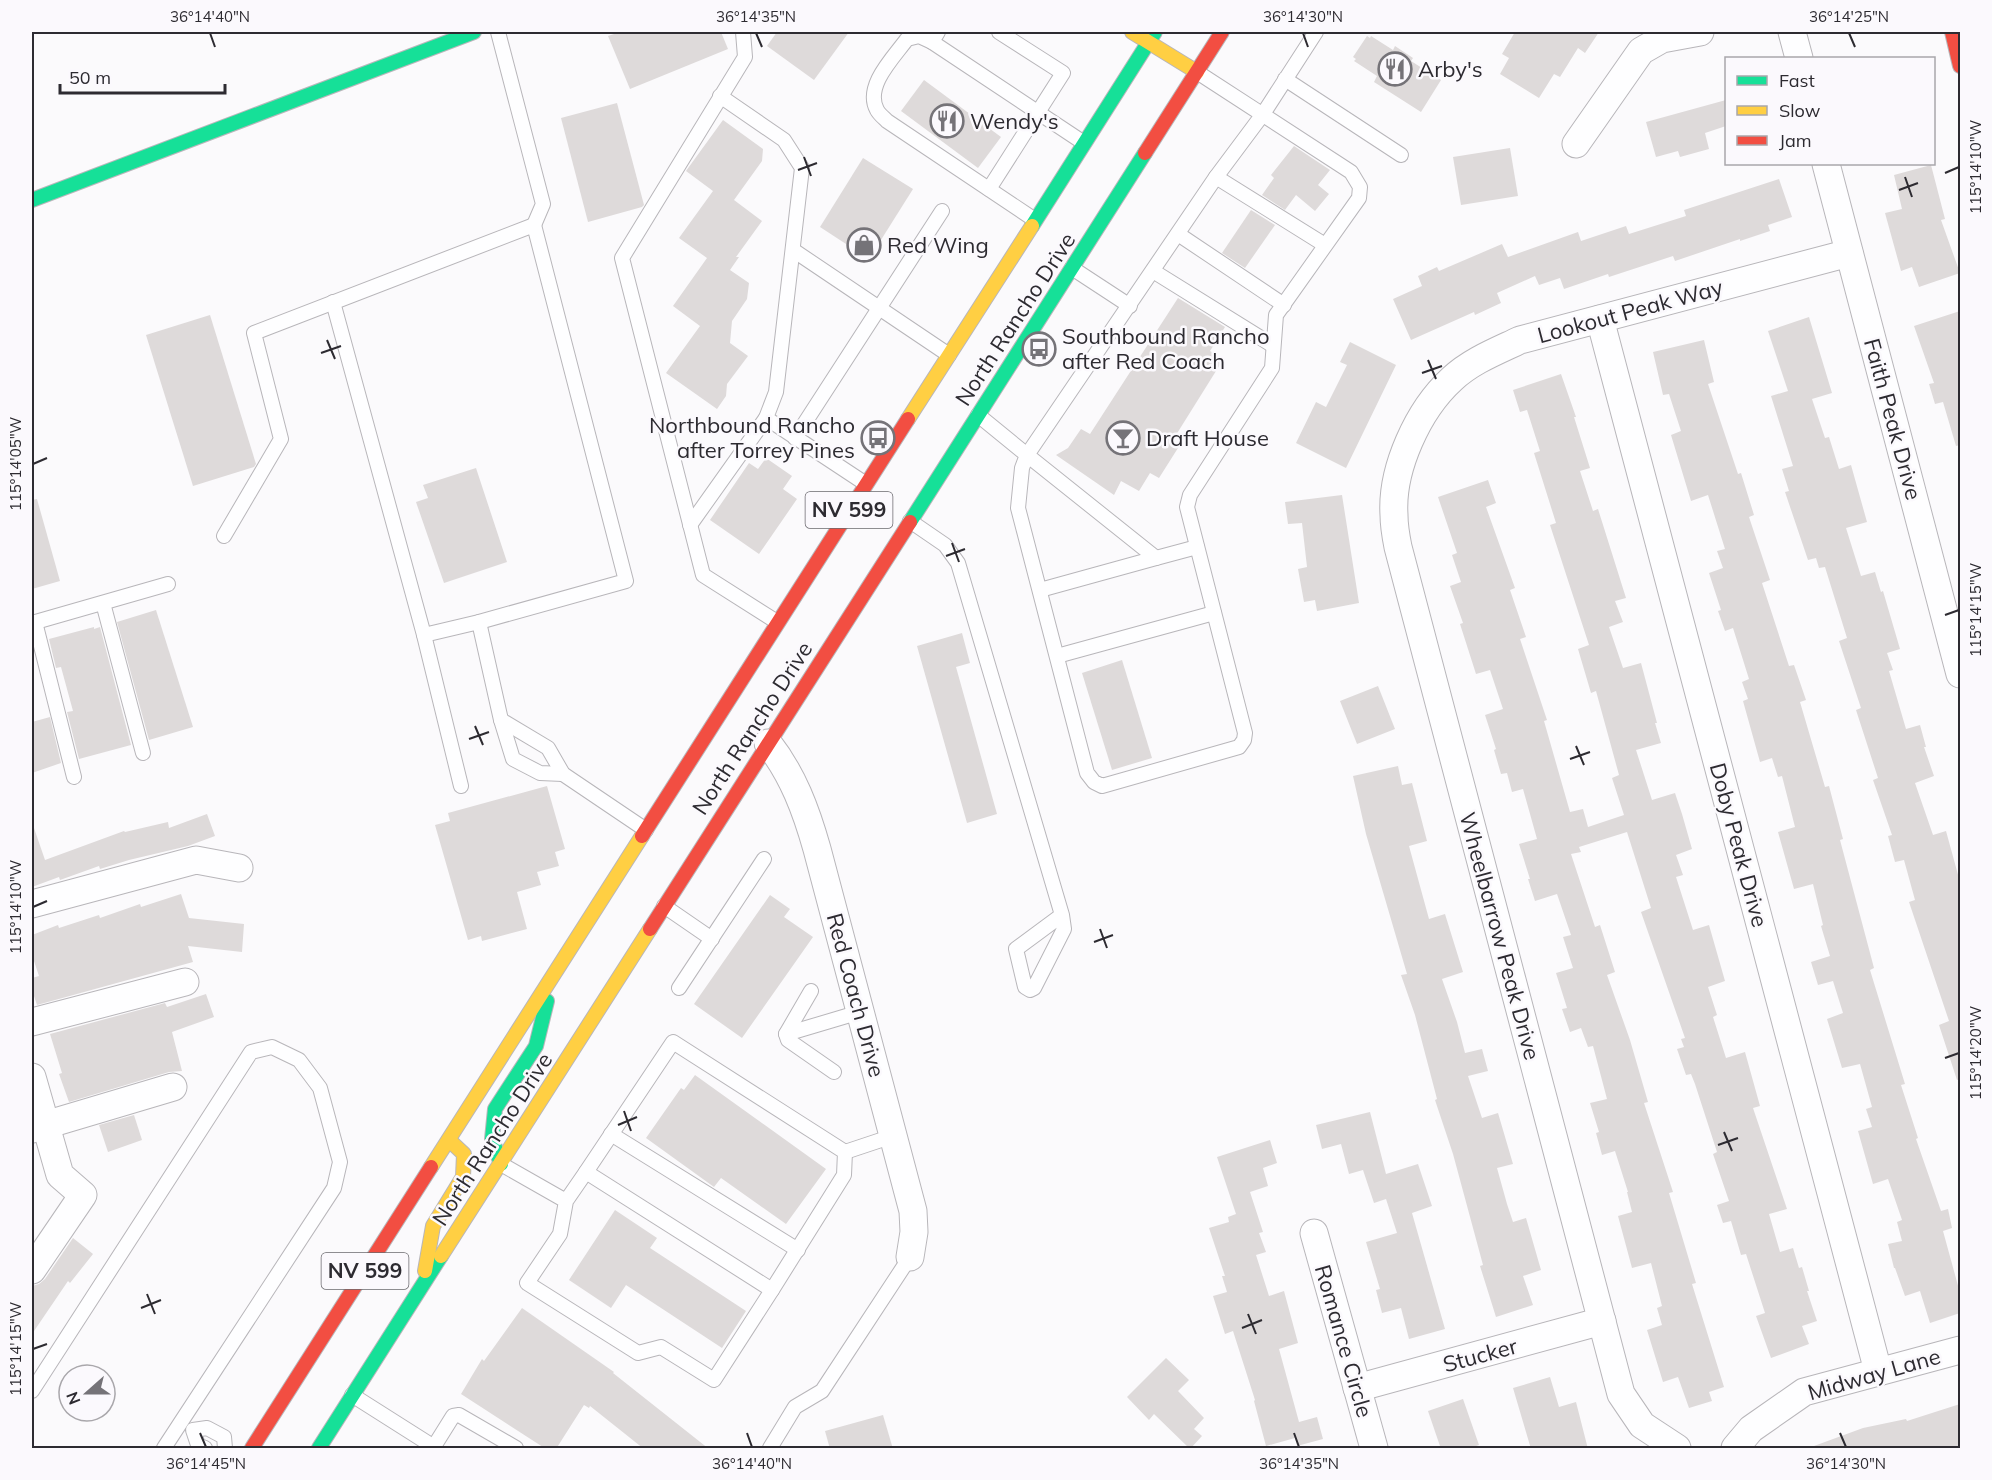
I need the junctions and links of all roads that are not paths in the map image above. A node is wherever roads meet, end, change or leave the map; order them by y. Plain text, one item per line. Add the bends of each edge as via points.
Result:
1 (498, 32) edge
2 (743, 32) edge
3 (999, 32) edge
4 (1132, 32) edge
5 (1222, 32) edge
6 (1316, 32) edge
7 (1700, 32) edge
8 (1792, 32) edge
9 (1952, 32) edge
10 (468, 33) edge
11 (935, 37) edge
12 (1151, 37) edge
13 (1799, 57) edge
14 (1960, 66) edge
15 (1197, 72) junction
16 (1285, 79) junction
17 (720, 96) junction
18 (1037, 112) junction
19 (1263, 114) junction
20 (1084, 143) junction
21 (1576, 144) dead end
22 (1401, 155) dead end
23 (1826, 165) edge
24 (1216, 177) junction
25 (989, 189) junction
26 (32, 200) edge
27 (942, 211) dead end
28 (1035, 220) junction
29 (534, 225) junction
30 (1178, 234) junction
31 (1325, 245) junction
32 (793, 250) junction
33 (1850, 253) junction
34 (1072, 268) junction
35 (1154, 271) junction
36 (333, 302) junction
37 (1284, 305) junction
38 (1130, 306) junction
39 (879, 308) junction
40 (1600, 319) junction
41 (1272, 345) junction
42 (949, 355) junction
43 (1429, 404) joint
44 (978, 415) junction
45 (766, 418) junction
46 (795, 438) junction
47 (1027, 455) junction
48 (866, 484) junction
49 (910, 521) junction
50 (690, 525) junction
51 (224, 536) dead end
52 (1197, 547) junction
53 (1156, 558) junction
54 (168, 584) dead end
55 (1040, 590) junction
56 (103, 603) junction
57 (1214, 614) junction
58 (479, 622) junction
59 (777, 622) junction
60 (33, 623) edge
61 (424, 635) junction
62 (1057, 656) junction
63 (1960, 674) edge
64 (501, 720) junction
65 (768, 743) junction
66 (143, 753) dead end
67 (563, 774) junction
68 (74, 777) dead end
69 (461, 786) dead end
70 (646, 830) junction
71 (764, 859) dead end
72 (239, 868) dead end
73 (32, 904) edge
74 (664, 906) junction
75 (1062, 915) junction
76 (712, 939) junction
77 (552, 979) junction
78 (185, 982) dead end
79 (680, 988) dead end
80 (811, 991) dead end
81 (861, 1012) junction
82 (32, 1022) edge
83 (786, 1034) junction
84 (834, 1072) dead end
85 (32, 1077) edge
86 (173, 1087) dead end
87 (38, 1126) edge
88 (611, 1134) junction
89 (893, 1136) junction
90 (449, 1140) junction
91 (845, 1152) junction
92 (501, 1164) junction
93 (586, 1172) junction
94 (566, 1201) junction
95 (1314, 1233) dead end
96 (798, 1250) junction
97 (910, 1257) joint
98 (32, 1270) edge
99 (423, 1285) junction
100 (772, 1290) junction
101 (1602, 1321) junction
102 (1960, 1350) edge
103 (1878, 1371) junction
104 (1357, 1388) junction
105 (32, 1391) edge
106 (352, 1395) junction
107 (180, 1423) junction
108 (193, 1430) junction
109 (433, 1448) edge
110 (164, 1449) edge
111 (205, 1449) edge
112 (225, 1449) edge
113 (252, 1449) edge
114 (319, 1449) edge
115 (516, 1449) edge
116 (770, 1449) edge
117 (1374, 1449) edge
118 (1677, 1449) edge
119 (1735, 1449) edge

1 - 29 lane via 543,204
2 - 17 lane via 745,57
3 - 18 lane via 1063,73
4 - 12 main road
5 - 15 main road, North Rancho Drive / NV 599
6 - 16 lane
7 - 21 street via 1662,39 1641,51
8 - 13 street
9 - 14 main road
10 - 26 main road
11 - 18 lane
11 - 25 lane via 907,39 873,93 877,111
12 - 15 main road
12 - 20 main road, North Rancho Drive / NV 599
15 - 19 lane
15 - 34 main road, North Rancho Drive / NV 599
16 - 19 lane
16 - 22 lane
17 - 32 lane via 784,140 802,168
17 - 50 lane via 622,258
18 - 20 lane
18 - 25 lane
19 - 24 lane
19 - 31 lane via 1351,172 1360,187 1359,198
20 - 28 main road, North Rancho Drive / NV 599
23 - 33 street, Faith Peak Drive
24 - 30 lane
24 - 31 lane
25 - 28 lane
27 - 39 lane
28 - 42 main road, North Rancho Drive / NV 599
29 - 36 lane
29 - 58 lane via 626,581
30 - 35 lane
30 - 37 lane
31 - 37 lane
32 - 39 lane
32 - 45 lane via 777,392
33 - 40 street, Lookout Peak Way
33 - 63 street, Faith Peak Drive
34 - 38 lane
34 - 44 main road, North Rancho Drive / NV 599
35 - 38 lane
35 - 41 lane
36 - 51 lane via 254,333 281,439
36 - 61 lane
37 - 41 lane via 1276,315
38 - 47 lane
39 - 42 lane
39 - 46 lane
40 - 43 street, Lookout Peak Way via 1520,340 1484,356 1453,377
40 - 103 street, Doby Peak Drive
41 - 52 lane via 1272,368 1190,495 1187,507
42 - 48 main road, North Rancho Drive / NV 599
43 - 101 street, Wheelbarrow Peak Drive via 1410,437 1398,475 1393,513 1398,548
44 - 47 lane
44 - 49 main road, North Rancho Drive / NV 599
45 - 46 lane
45 - 50 lane
46 - 48 lane
47 - 53 lane
47 - 55 lane via 1018,508
48 - 59 main road, North Rancho Drive / NV 599
49 - 65 main road, North Rancho Drive / NV 599
49 - 75 lane via 945,545 958,563
50 - 59 lane via 703,575
52 - 53 lane
52 - 57 lane
53 - 55 lane
54 - 56 lane
55 - 62 lane
56 - 60 lane
56 - 66 lane
57 - 62 lane
57 - 62 lane via 1244,740 1239,747 1102,786 1087,773
58 - 61 lane
58 - 64 lane
59 - 70 main road, North Rancho Drive / NV 599
60 - 68 lane
61 - 69 lane
64 - 67 lane via 548,748
64 - 67 lane via 513,759 540,773
65 - 74 main road, North Rancho Drive / NV 599
65 - 81 street, Red Coach Drive via 806,810
67 - 70 lane
70 - 77 main road, North Rancho Drive / NV 599
71 - 76 lane
72 - 73 street via 196,860
74 - 76 lane
74 - 92 main road, North Rancho Drive / NV 599
75 - 75 lane via 1064,929 1030,990 1025,987 1017,950
76 - 79 lane
77 - 90 main road, North Rancho Drive / NV 599
77 - 92 main road via 536,1046 495,1109 492,1139
78 - 82 street
80 - 83 lane
81 - 83 lane
81 - 89 street, Red Coach Drive
83 - 84 lane via 788,1041
85 - 87 street
86 - 87 street
87 - 98 street via 60,1175 83,1196
88 - 91 lane via 673,1042
88 - 93 lane
88 - 96 lane
89 - 91 lane
89 - 97 street, Red Coach Drive via 913,1211
90 - 99 main road via 464,1154 463,1178 433,1226
90 - 113 main road, North Rancho Drive / NV 599
91 - 96 lane via 844,1175
92 - 94 lane
92 - 99 main road, North Rancho Drive / NV 599
93 - 94 lane
93 - 100 lane
94 - 100 lane via 560,1234 527,1283 638,1353 661,1347 714,1380
95 - 104 street, Romance Circle
96 - 100 lane
97 - 116 lane via 822,1392 795,1407
99 - 106 main road, North Rancho Drive / NV 599
101 - 104 street, Stucker
101 - 118 street, Wheelbarrow Peak Drive via 1622,1394 1642,1425
102 - 103 street, Midway Lane
103 - 119 street, Midway Lane via 1804,1392 1751,1428
104 - 117 street, Romance Circle
105 - 107 lane via 251,1052 272,1047 299,1060 320,1088 340,1162 334,1188
106 - 109 lane
106 - 114 main road, North Rancho Drive / NV 599
107 - 108 lane
107 - 110 lane
108 - 111 lane via 198,1445
108 - 112 lane via 207,1428 224,1437
109 - 115 lane via 453,1416 459,1415

